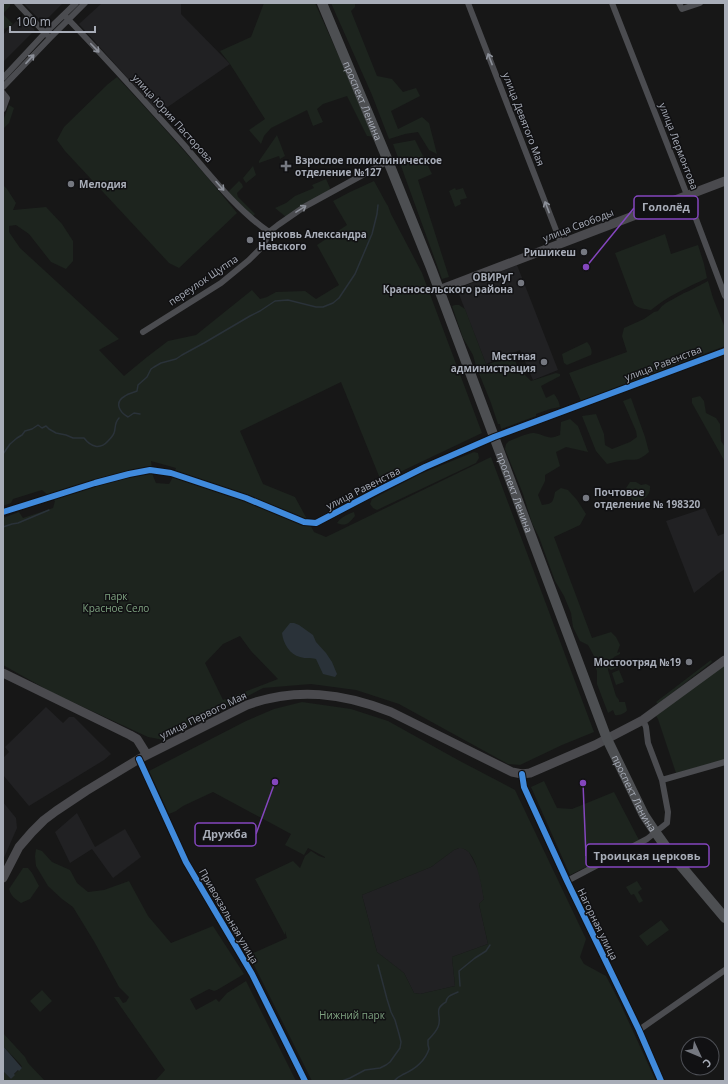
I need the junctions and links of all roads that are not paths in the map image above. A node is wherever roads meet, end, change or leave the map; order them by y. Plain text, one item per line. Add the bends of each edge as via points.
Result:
1 (17, 3) edge
2 (76, 3) edge
3 (85, 3) edge
4 (322, 3) edge
5 (468, 3) edge
6 (612, 3) edge
7 (679, 3) edge
8 (700, 3) edge
9 (66, 17) junction
10 (48, 36) junction
11 (3, 78) edge
12 (3, 87) edge
13 (3, 93) edge
14 (3, 109) edge
15 (388, 161) junction
16 (725, 181) edge
17 (687, 195) junction
18 (269, 232) junction
19 (561, 243) junction
20 (439, 290) junction
21 (725, 296) edge
22 (144, 332) dead end
23 (725, 351) edge
24 (494, 437) junction
25 (3, 512) edge
26 (725, 660) edge
27 (3, 673) edge
28 (643, 720) junction
29 (607, 739) junction
30 (143, 757) junction
31 (725, 762) edge
32 (522, 774) junction
33 (662, 780) junction
34 (656, 833) junction
35 (3, 878) edge
36 (567, 881) junction
37 (725, 918) edge
38 (725, 970) edge
39 (638, 1030) junction
40 (305, 1081) edge
41 (661, 1081) edge

1 - 10 street
2 - 9 street
3 - 9 street
4 - 15 main road, проспект Ленина
19 -> 5 street, улица Девятого Мая
6 - 17 street, улица Лермонтова
7 - 8 street via 682,9
9 - 10 street
9 -> 18 street, улица Юрия Пасторова via 223,189 250,217
10 - 11 street
12 -> 10 street
13 - 14 street via 7,98
18 -> 15 street, переулок Щуппа via 304,207
15 - 20 main road, проспект Ленина
16 - 17 main road, улица Свободы
17 - 19 main road, улица Свободы
17 - 21 street, улица Лермонтова
18 - 22 street, переулок Щуппа via 263,246 221,283
19 - 20 main road, улица Свободы
20 - 24 main road, проспект Ленина
23 - 24 street, улица Равенства
24 - 25 street, улица Равенства via 418,471 316,523 304,522 246,498 171,473 150,470 95,483
24 - 29 main road, проспект Ленина
26 - 28 main road
27 - 30 main road via 137,739
28 - 29 main road
28 - 33 street via 648,743
29 - 32 main road via 544,768
29 - 34 main road, проспект Ленина via 644,815
30 - 32 main road, улица Первого Мая via 259,700 303,694 338,697 372,705 512,772
30 - 35 main road, улица Первого Мая via 81,794 44,820 19,847
30 - 40 street, Привокзальная улица via 186,862 252,974
31 - 33 street
32 - 36 street, Нагорная улица via 524,787
33 - 34 street via 668,812 667,823
34 - 36 street
34 - 37 main road, проспект Ленина
36 - 39 street, Нагорная улица
38 - 39 street
39 - 41 street, Нагорная улица

